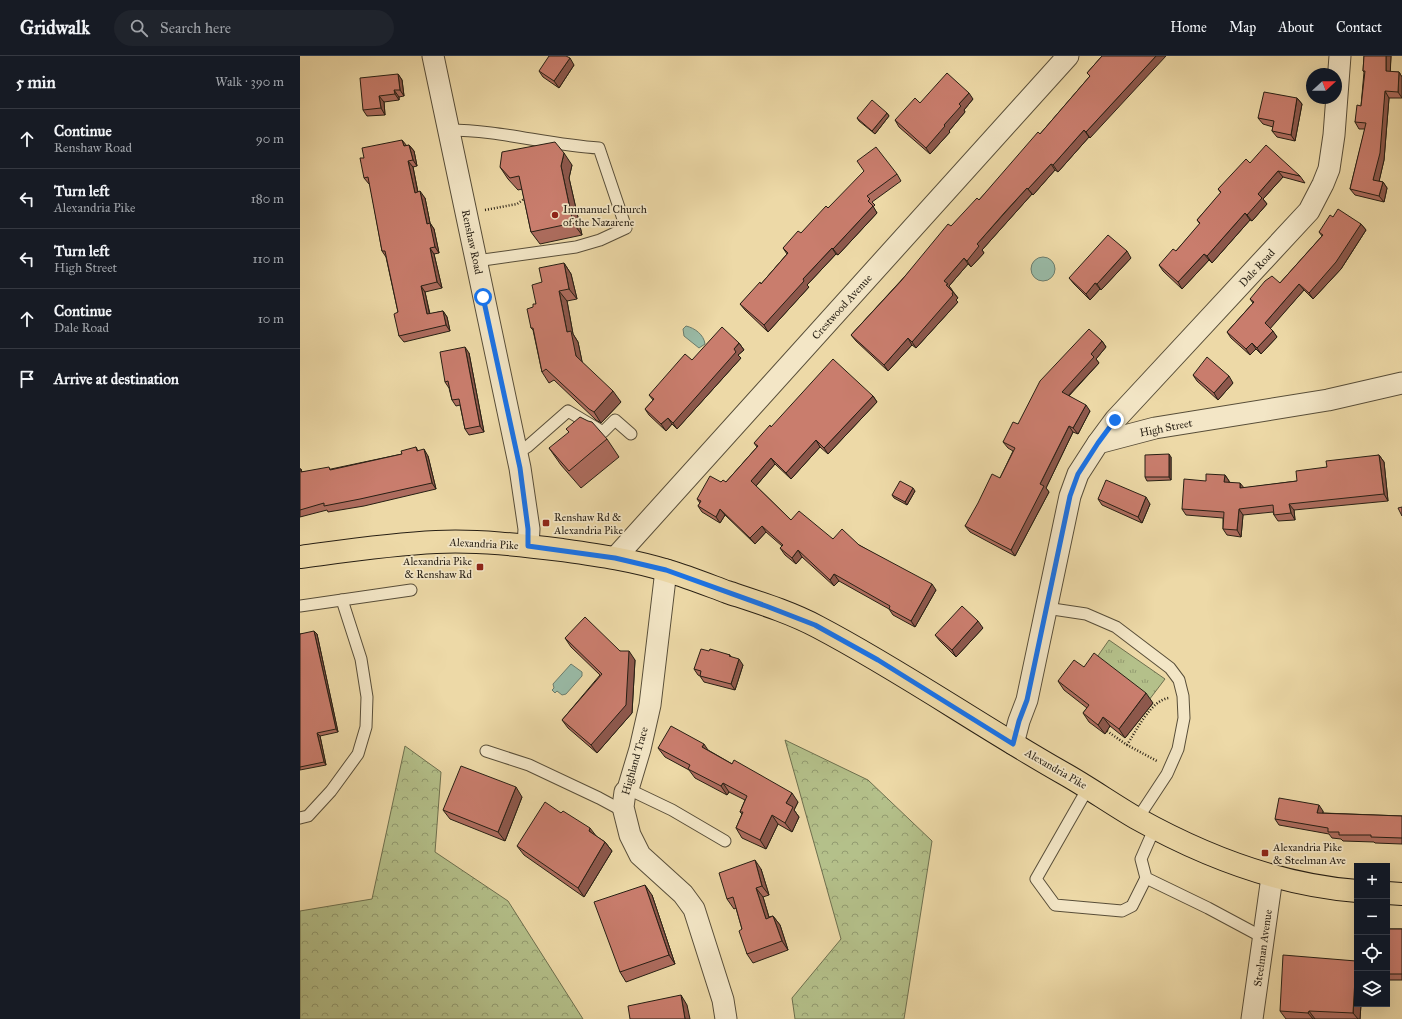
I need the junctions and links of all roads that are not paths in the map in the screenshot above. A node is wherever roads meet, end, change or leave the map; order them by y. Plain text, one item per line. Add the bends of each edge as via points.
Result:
1 (433, 56) edge
2 (1068, 56) edge
3 (1340, 56) edge
4 (449, 130) junction
5 (476, 261) junction
6 (1402, 383) edge
7 (631, 434) dead end
8 (1098, 443) junction
9 (517, 454) junction
10 (528, 546) junction
11 (300, 557) edge
12 (615, 558) junction
13 (666, 570) junction
14 (411, 590) dead end
15 (342, 600) junction
16 (300, 606) edge
17 (1046, 608) junction
18 (1013, 744) junction
19 (486, 751) dead end
20 (1088, 788) junction
21 (628, 789) junction
22 (625, 812) junction
23 (300, 818) edge
24 (1147, 823) junction
25 (725, 841) dead end
26 (1272, 877) junction
27 (1146, 878) junction
28 (1354, 891) edge
29 (1390, 893) edge
30 (1402, 894) edge
31 (1264, 938) junction
32 (726, 1019) edge
33 (1252, 1019) edge

1 - 4 street, Renshaw Road
2 - 12 street, Crestwood Avenue
3 - 8 street, Dale Road via 1329,169 1309,211 1115,420
4 - 5 street, Renshaw Road
4 - 5 lane via 483,132 599,148 626,228 576,247
5 - 9 street, Renshaw Road
6 - 8 street, High Street via 1328,400 1155,428
7 - 9 lane via 615,420 604,432 568,411
8 - 17 street via 1078,474 1070,496
9 - 10 street, Renshaw Road via 528,529
10 - 11 main road, Alexandria Pike via 439,542 377,546
10 - 12 main road, Alexandria Pike
12 - 13 main road, Alexandria Pike
13 - 18 main road, Alexandria Pike via 815,625 878,660
13 - 21 street, Highland Trace via 650,705
14 - 15 lane
15 - 16 lane
15 - 23 lane via 361,659 367,697 366,727 358,754 331,791 308,816
17 - 18 street via 1027,700
17 - 24 lane via 1086,614 1116,627 1170,668 1179,680 1184,718 1178,749
18 - 20 main road, Alexandria Pike
19 - 22 lane via 529,765
20 - 24 main road, Alexandria Pike
20 - 27 lane via 1036,879 1055,905 1122,912 1132,906
21 - 22 street, Highland Trace via 625,792 623,806
21 - 25 lane via 672,810
22 - 32 street, Highland Trace via 630,835 640,855 683,894 694,909 723,1000
24 - 26 main road, Alexandria Pike via 1211,855
24 - 27 lane via 1141,859
26 - 28 main road, Alexandria Pike
26 - 31 street, Steelman Avenue
27 - 31 lane
29 - 30 main road
31 - 33 street, Steelman Avenue

